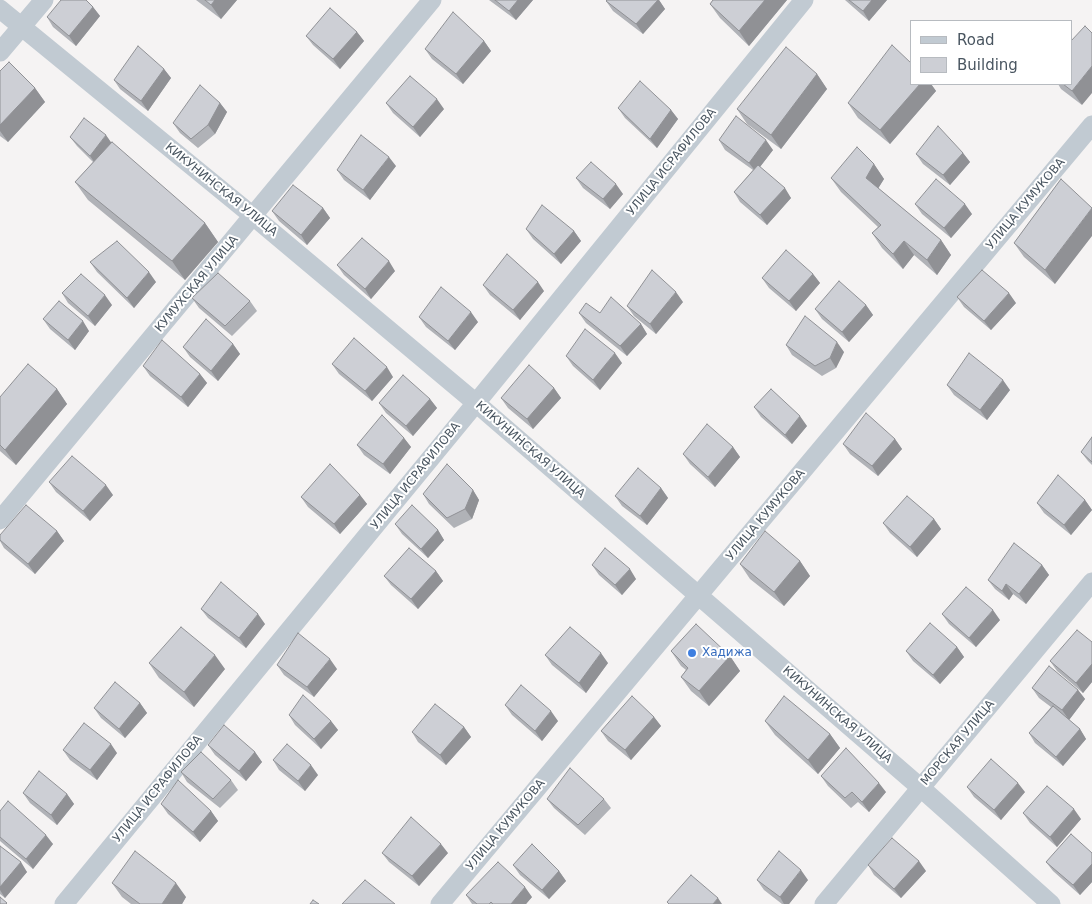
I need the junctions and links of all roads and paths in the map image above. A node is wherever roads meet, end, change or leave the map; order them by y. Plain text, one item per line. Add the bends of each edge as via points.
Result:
1 (44, 0) edge
2 (432, 0) edge
3 (804, 0) edge
4 (0, 9) edge
5 (22, 26) junction
6 (0, 52) edge
7 (1092, 125) edge
8 (253, 216) junction
9 (476, 403) junction
10 (0, 520) edge
11 (1092, 582) edge
12 (699, 596) junction
13 (921, 788) junction
14 (64, 904) edge
15 (440, 904) edge
16 (824, 904) edge
17 (1051, 904) edge

1 - 5 street
2 - 8 street, КУМУХСКАЯ УЛИЦА
3 - 9 street, УЛИЦА ИСРАФИЛОВА
4 - 5 street, КИКУНИНСКАЯ УЛИЦА
5 - 6 street
5 - 8 street, КИКУНИНСКАЯ УЛИЦА
7 - 12 street, УЛИЦА КУМУКОВА
8 - 9 street, КИКУНИНСКАЯ УЛИЦА
8 - 10 street, КУМУХСКАЯ УЛИЦА
9 - 12 street, КИКУНИНСКАЯ УЛИЦА
9 - 14 street, УЛИЦА ИСРАФИЛОВА
11 - 13 street, МОРСКАЯ УЛИЦА
12 - 13 street, КИКУНИНСКАЯ УЛИЦА
12 - 15 street, УЛИЦА КУМУКОВА
13 - 16 street, МОРСКАЯ УЛИЦА
13 - 17 street, КИКУНИНСКАЯ УЛИЦА

